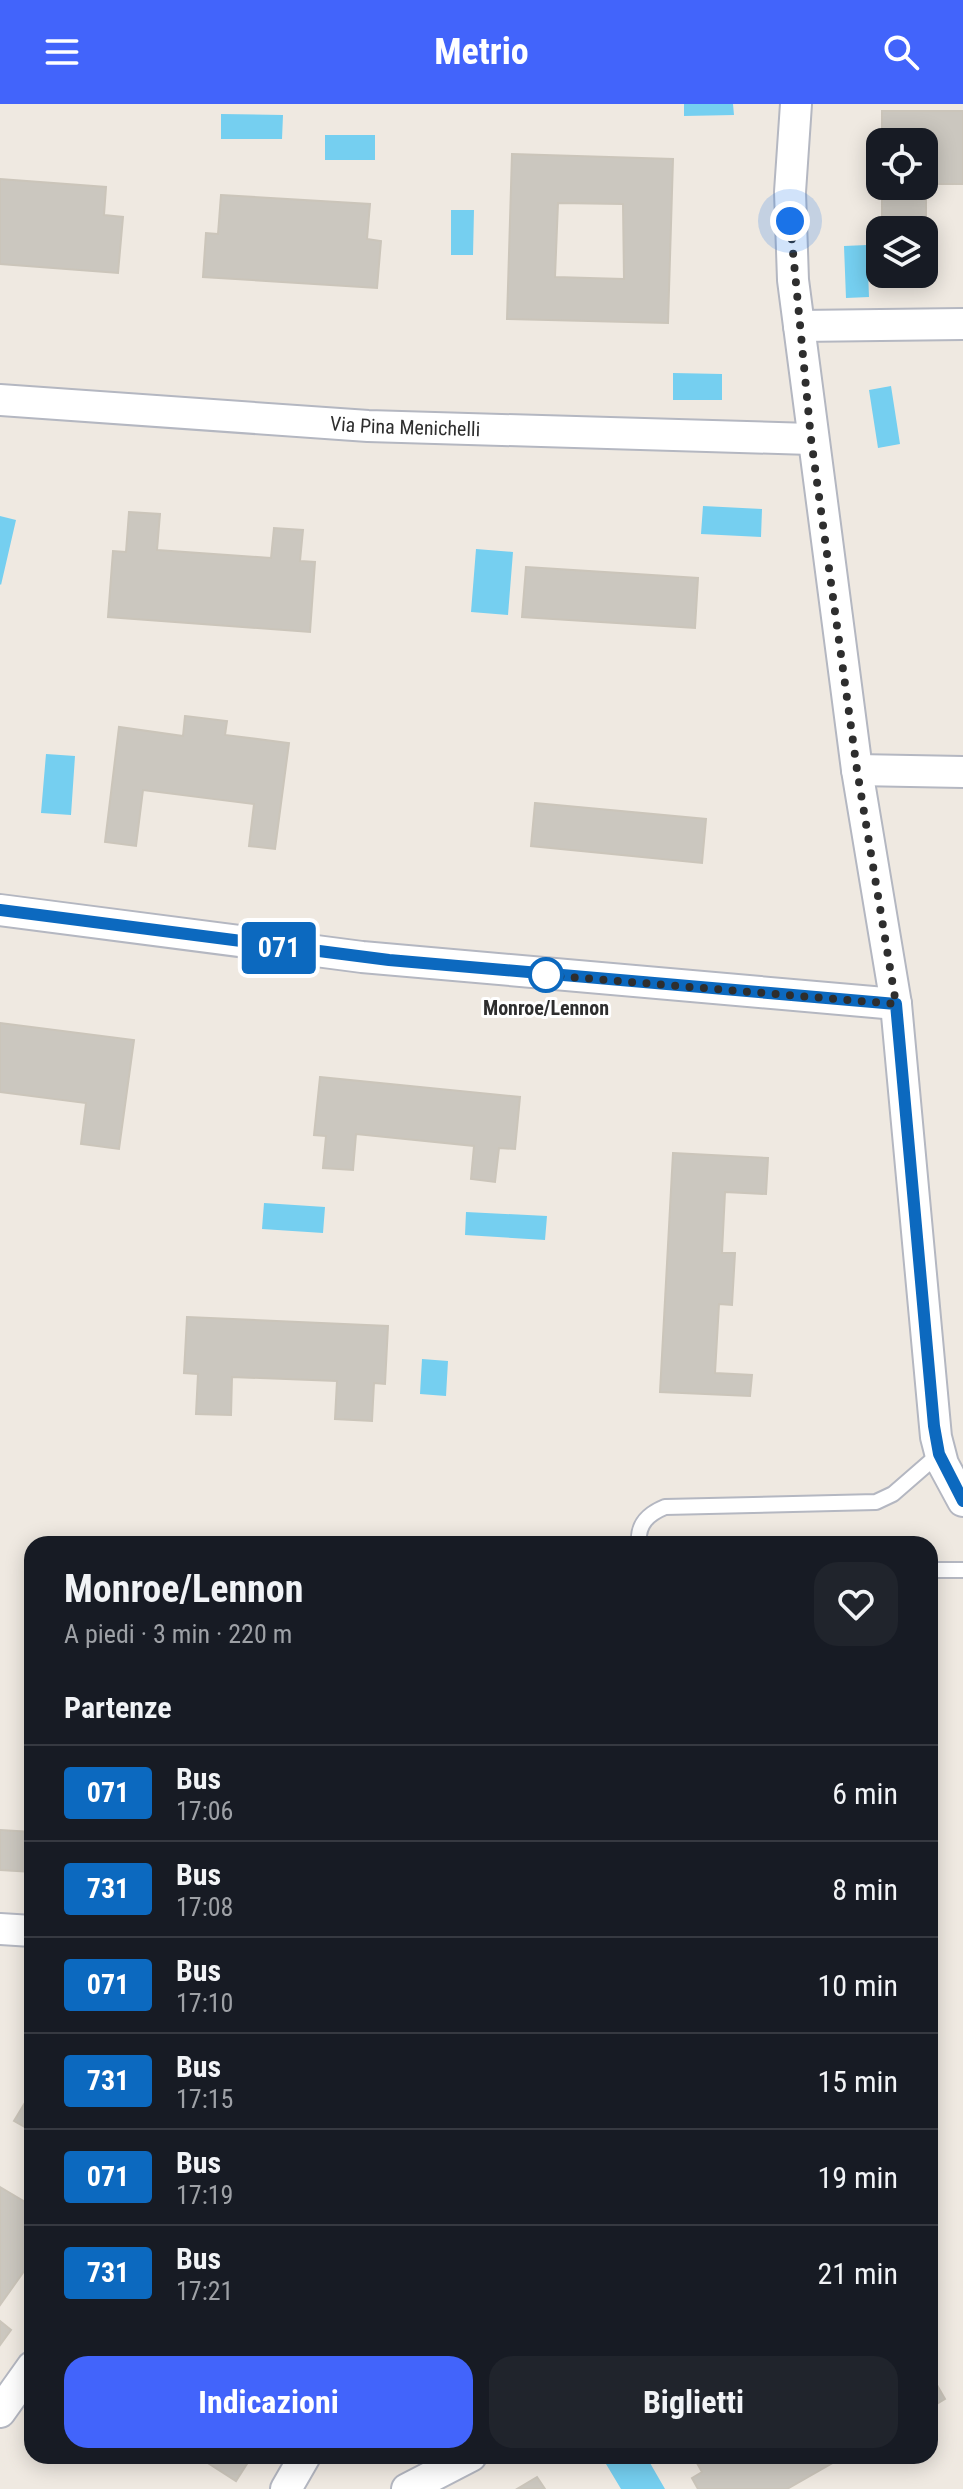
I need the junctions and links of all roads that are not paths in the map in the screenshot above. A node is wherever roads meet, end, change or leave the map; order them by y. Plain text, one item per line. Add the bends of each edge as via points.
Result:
1 (796, 104) edge
2 (963, 324) edge
3 (799, 326) junction
4 (0, 400) edge
5 (811, 439) junction
6 (857, 770) junction
7 (963, 772) edge
8 (0, 910) edge
9 (896, 1004) junction
10 (939, 1454) junction
11 (963, 1501) edge
12 (640, 1536) edge
13 (938, 1570) edge
14 (963, 1570) edge
15 (0, 1929) edge
16 (24, 1930) edge
17 (24, 2378) edge
18 (0, 2412) edge
19 (300, 2464) edge
20 (455, 2464) edge
21 (286, 2489) edge
22 (407, 2489) edge

1 - 3 street via 790,221
2 - 3 street
3 - 5 street
4 - 5 street, Via Pina Menichelli via 368,426
5 - 6 street
6 - 7 street
6 - 9 street
8 - 9 street via 378,959
9 - 10 street
10 - 11 street
10 - 12 lane via 876,1502 665,1507 646,1518
13 - 14 lane
15 - 16 street
17 - 18 street
19 - 21 street
20 - 22 street

